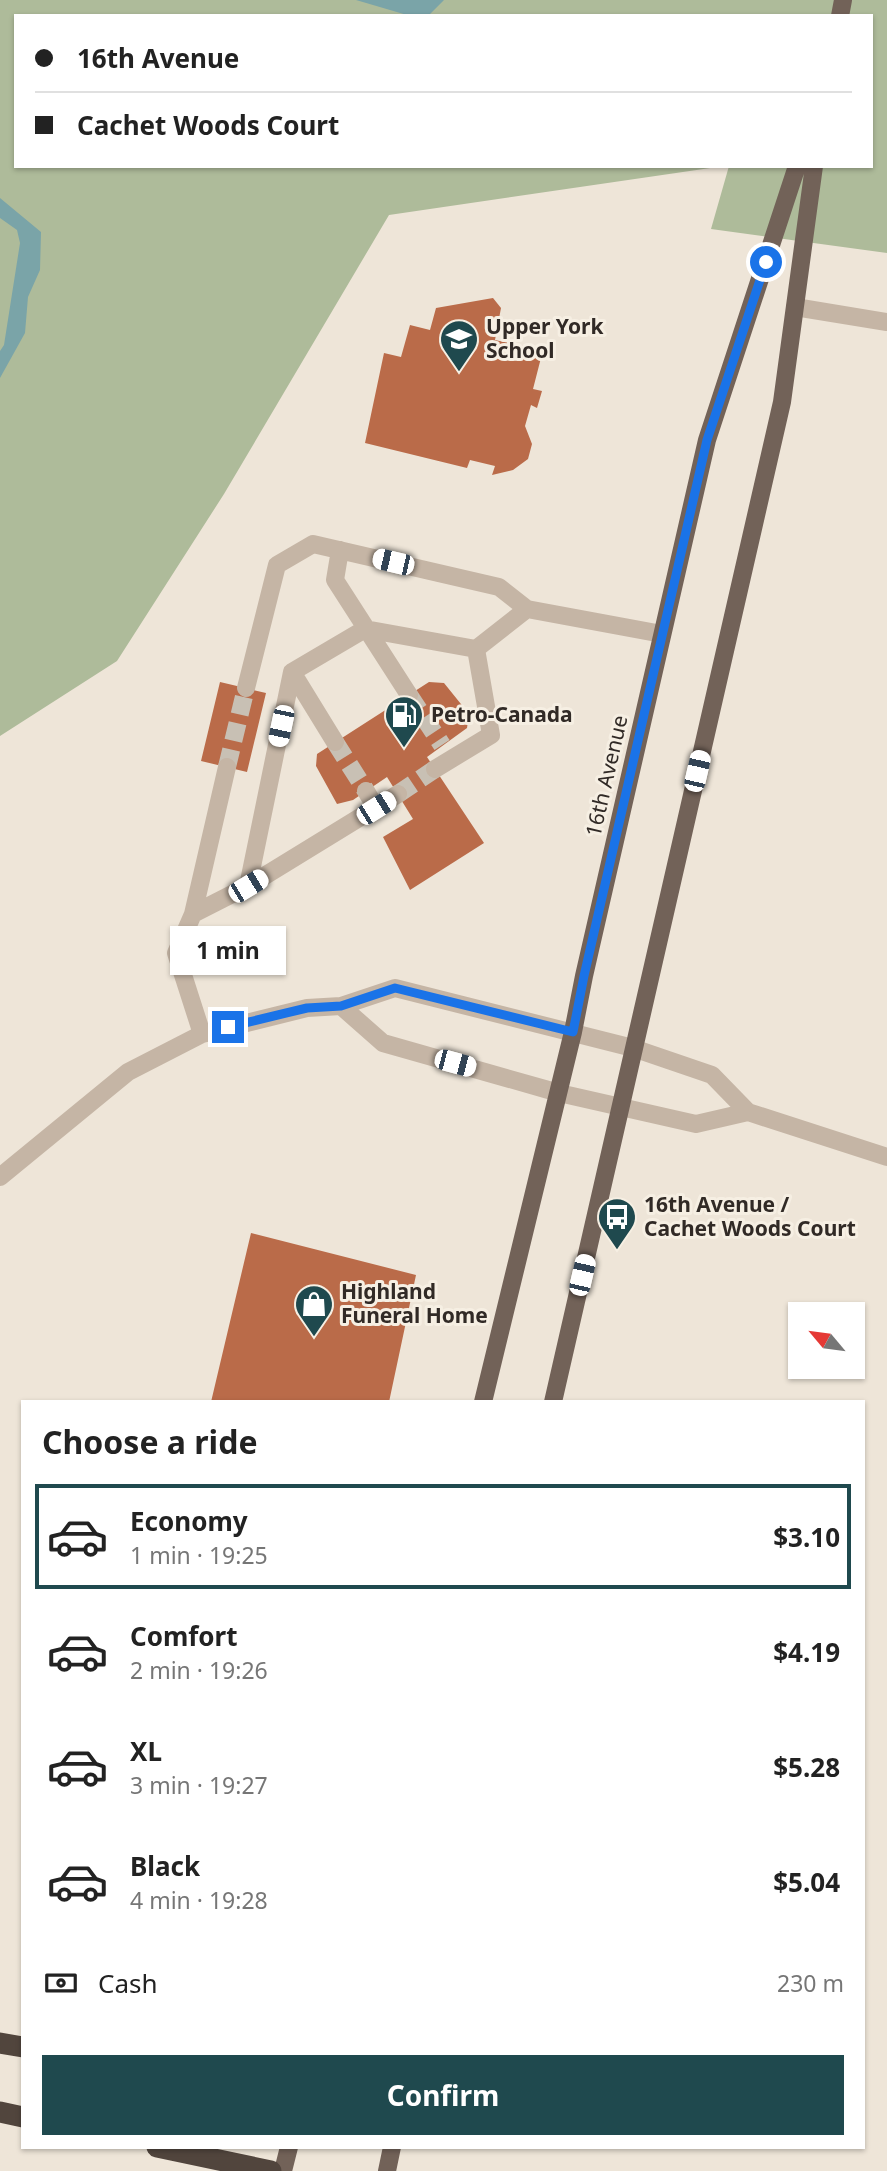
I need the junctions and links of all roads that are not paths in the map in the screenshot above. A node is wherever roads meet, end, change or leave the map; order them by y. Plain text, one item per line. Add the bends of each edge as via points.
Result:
1 (796, 168) edge
2 (814, 168) edge
3 (795, 307) junction
4 (887, 322) edge
5 (340, 550) junction
6 (527, 609) junction
7 (365, 629) junction
8 (662, 634) junction
9 (476, 649) junction
10 (292, 672) junction
11 (246, 688) tunnel mouth
12 (409, 695) tunnel mouth
13 (335, 742) tunnel mouth
14 (227, 767) tunnel mouth
15 (435, 769) tunnel mouth
16 (366, 791) tunnel mouth
17 (398, 794) tunnel mouth
18 (376, 808) junction
19 (248, 886) junction
20 (193, 914) junction
21 (341, 1006) junction
22 (573, 1032) junction
23 (202, 1034) junction
24 (633, 1048) junction
25 (559, 1093) junction
26 (620, 1107) junction
27 (748, 1112) junction
28 (887, 1157) edge
29 (0, 1177) edge
30 (483, 1400) edge
31 (553, 1400) edge
32 (0, 2043) edge
33 (21, 2047) edge
34 (0, 2112) edge
35 (21, 2117) edge
36 (166, 2149) edge
37 (288, 2149) edge
38 (392, 2149) edge
39 (271, 2171) edge
40 (283, 2171) edge
41 (387, 2171) edge

1 - 8 main road, 16th Avenue via 707,440
2 - 3 main road
3 - 4 street
3 - 24 main road via 782,402
5 - 6 street via 499,587
5 - 7 street via 335,580
5 - 11 street via 313,544 276,565
6 - 8 street
6 - 9 street
7 - 9 street
7 - 10 street
7 - 12 street
8 - 22 main road, 16th Avenue
9 - 15 street via 491,735 447,752
10 - 13 street
10 - 19 street
14 - 20 street
16 - 18 street
17 - 18 street
18 - 19 street
19 - 20 street
20 - 23 street via 176,953
21 - 22 street via 395,988
21 - 23 street via 307,1008
21 - 25 street via 383,1044
22 - 24 street
22 - 25 main road, 16th Avenue
23 - 29 street via 128,1072
24 - 26 main road
24 - 27 street via 712,1074
25 - 26 street
25 - 30 main road, 16th Avenue
26 - 27 street via 696,1124
26 - 31 main road
27 - 28 street
32 - 33 highway
34 - 35 highway
36 - 39 highway
37 - 40 main road
38 - 41 main road

